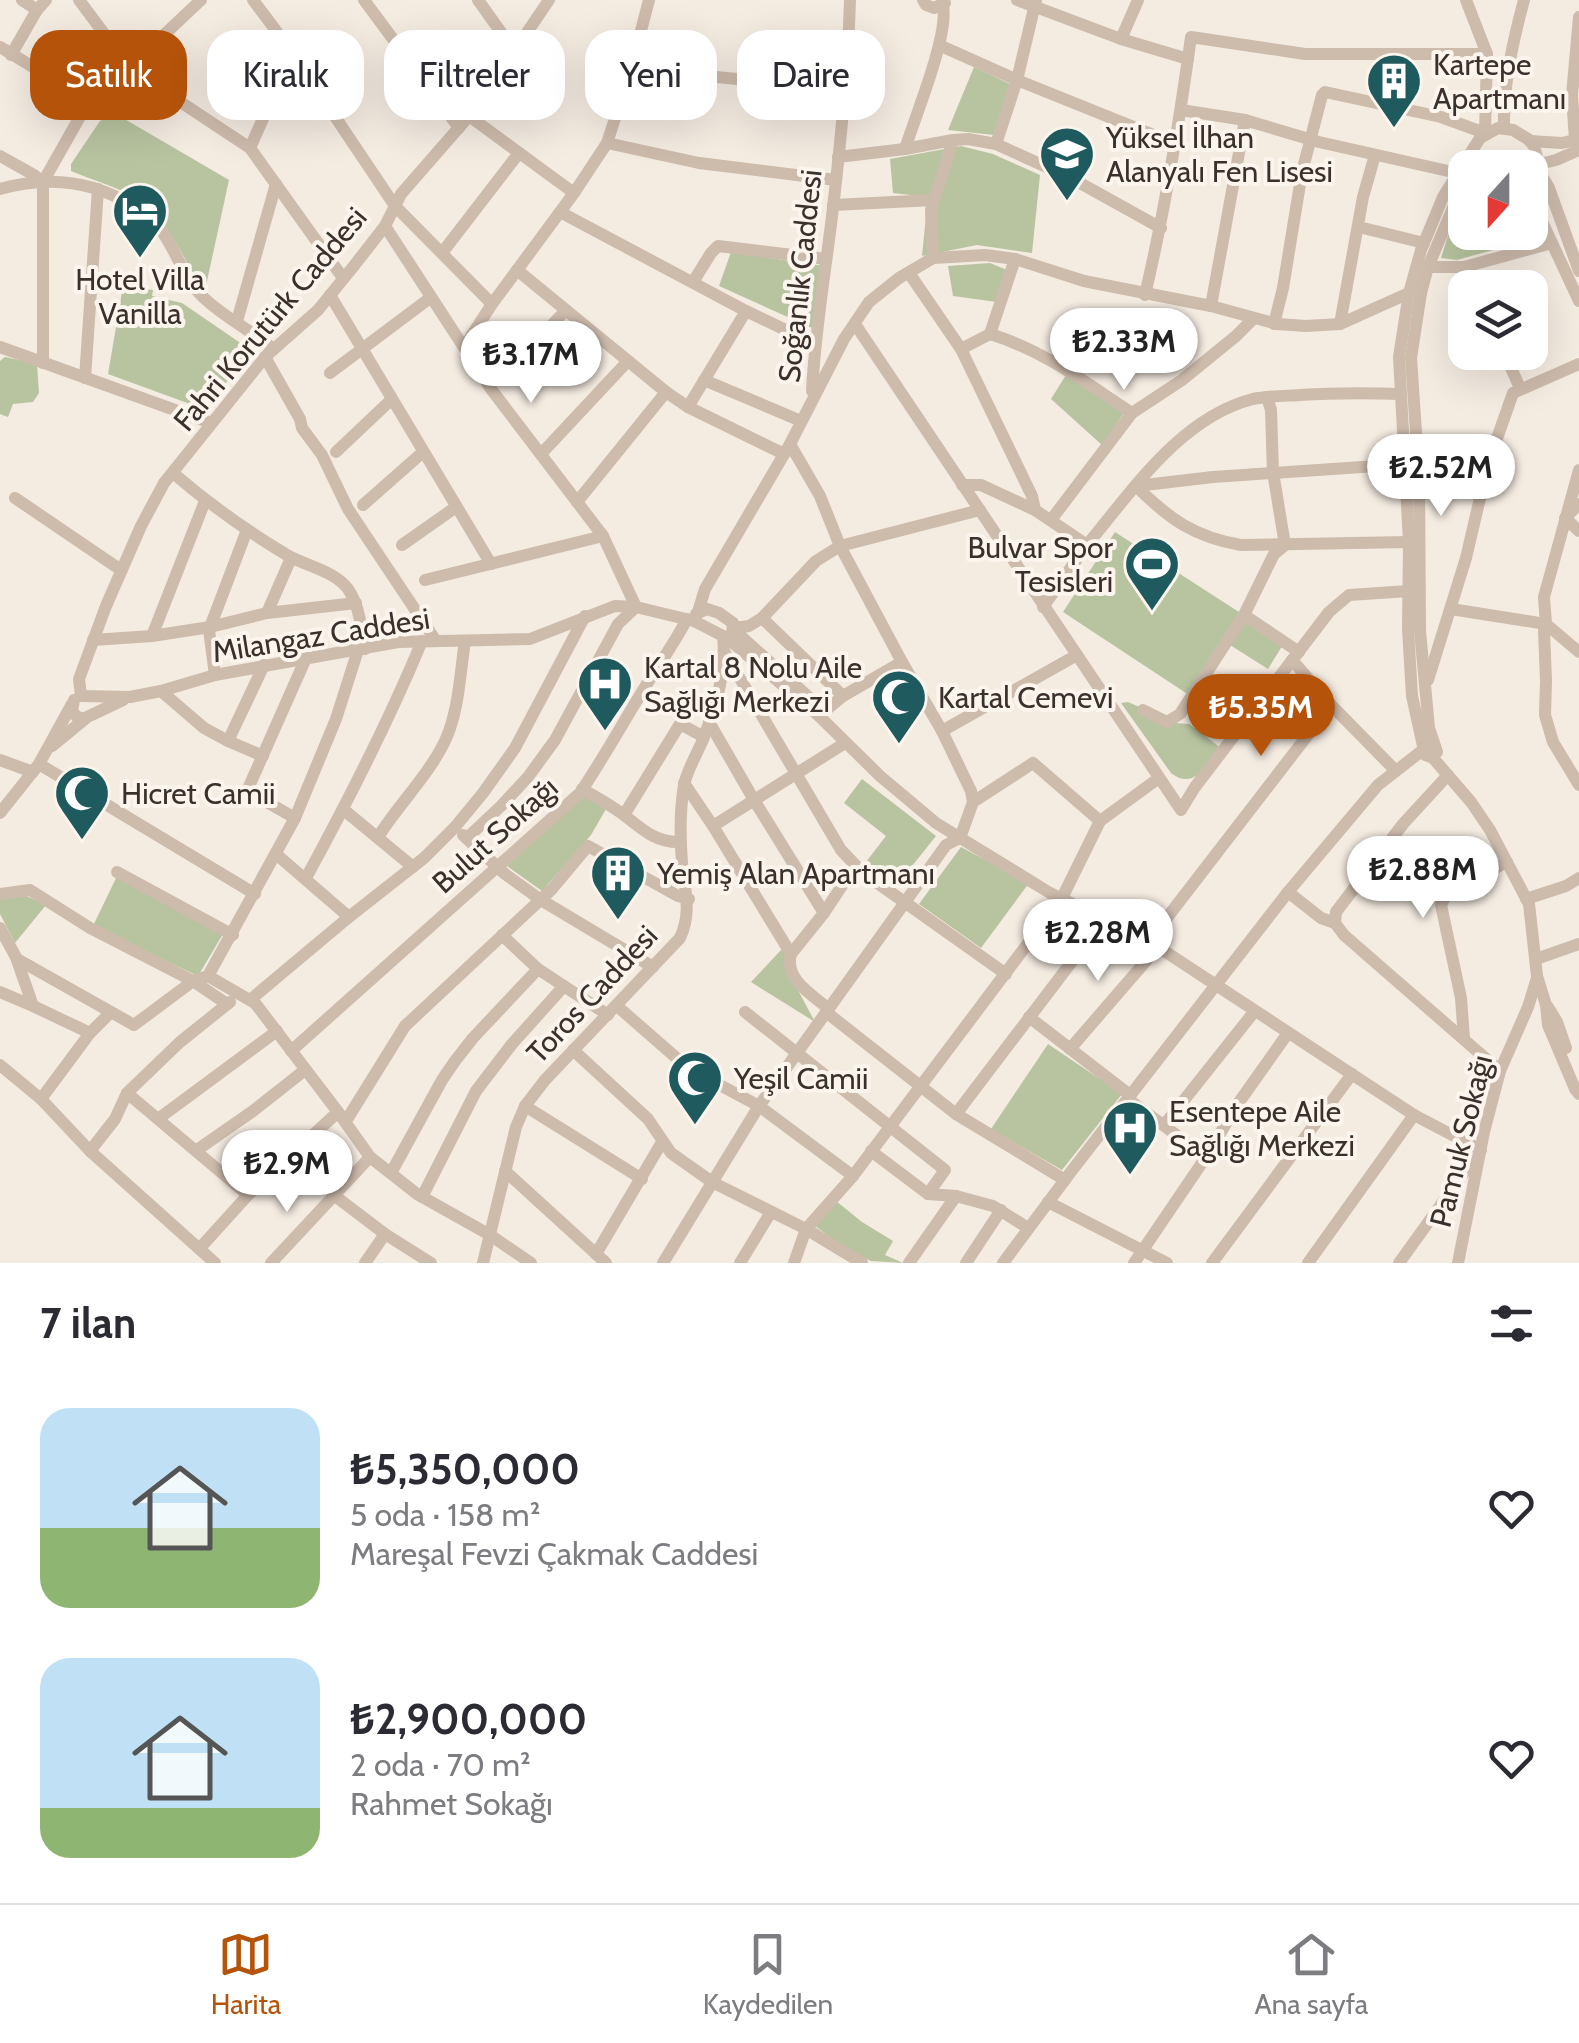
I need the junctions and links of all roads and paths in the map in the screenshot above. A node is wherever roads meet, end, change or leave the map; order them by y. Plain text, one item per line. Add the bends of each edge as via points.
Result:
1 (22, 0) edge
2 (79, 0) edge
3 (201, 0) edge
4 (253, 0) edge
5 (364, 0) edge
6 (478, 0) edge
7 (649, 0) edge
8 (850, 0) edge
9 (922, 0) edge
10 (1017, 0) edge
11 (1138, 0) edge
12 (1466, 0) edge
13 (1524, 0) edge
14 (542, 3) edge
15 (945, 3) edge
16 (1035, 3) edge
17 (41, 5) edge
18 (1579, 16) edge
19 (102, 30) edge
20 (169, 30) edge
21 (275, 30) edge
22 (499, 30) edge
23 (527, 30) edge
24 (641, 30) edge
25 (848, 30) edge
26 (1480, 32) junction
27 (1121, 39) junction
28 (939, 44) junction
29 (6, 51) edge
30 (1487, 54) junction
31 (1188, 59) junction
32 (30, 65) edge
33 (1508, 73) junction
34 (1017, 80) junction
35 (187, 105) edge
36 (1181, 110) junction
37 (78, 120) edge
38 (262, 120) edge
39 (337, 120) edge
40 (466, 120) edge
41 (475, 120) edge
42 (615, 120) edge
43 (842, 120) edge
44 (1246, 120) junction
45 (459, 128) junction
46 (1504, 128) junction
47 (1486, 133) junction
48 (953, 140) junction
49 (1311, 140) junction
50 (1530, 142) junction
51 (607, 143) junction
52 (1578, 143) edge
53 (996, 144) junction
54 (1176, 144) junction
55 (250, 148) junction
56 (904, 149) junction
57 (1474, 150) edge
58 (1535, 150) edge
59 (520, 153) junction
60 (1375, 155) junction
61 (0, 156) edge
62 (838, 157) junction
63 (1548, 164) edge
64 (1448, 171) edge
65 (836, 180) junction
66 (42, 182) junction
67 (276, 184) junction
68 (1548, 187) edge
69 (98, 188) junction
70 (1448, 188) edge
71 (0, 189) edge
72 (574, 193) junction
73 (934, 200) junction
74 (833, 205) junction
75 (394, 206) junction
76 (560, 212) junction
77 (1448, 221) edge
78 (384, 226) junction
79 (1359, 227) junction
80 (1161, 228) junction
81 (1548, 234) edge
82 (1424, 243) junction
83 (1552, 243) junction
84 (442, 254) junction
85 (826, 258) junction
86 (933, 258) junction
87 (1015, 259) junction
88 (1428, 267) junction
89 (1464, 267) junction
90 (516, 270) junction
91 (1465, 270) edge
92 (1579, 270) edge
93 (909, 273) junction
94 (344, 278) junction
95 (693, 282) junction
96 (1415, 293) junction
97 (330, 294) junction
98 (1145, 295) junction
99 (430, 298) junction
100 (1579, 301) edge
101 (492, 304) junction
102 (1211, 306) junction
103 (566, 310) junction
104 (746, 311) junction
105 (1253, 320) junction
106 (236, 322) junction
107 (854, 324) junction
108 (1274, 324) junction
109 (1340, 324) junction
110 (990, 334) junction
111 (470, 338) dead end
112 (815, 344) junction
113 (0, 347) edge
114 (961, 348) junction
115 (362, 350) junction
116 (269, 353) junction
117 (628, 361) junction
118 (43, 363) junction
119 (1579, 364) edge
120 (1512, 370) edge
121 (330, 373) dead end
122 (86, 378) junction
123 (500, 380) dead end
124 (704, 380) junction
125 (1520, 388) junction
126 (666, 392) junction
127 (1400, 394) junction
128 (1267, 397) junction
129 (392, 399) junction
130 (812, 399) junction
131 (688, 406) junction
132 (1132, 413) junction
133 (801, 421) junction
134 (211, 424) junction
135 (787, 449) junction
136 (336, 452) dead end
137 (423, 452) junction
138 (541, 454) junction
139 (1406, 464) junction
140 (1273, 472) junction
141 (173, 473) junction
142 (1578, 478) edge
143 (962, 485) junction
144 (1136, 486) junction
145 (15, 498) dead end
146 (205, 500) junction
147 (577, 502) junction
148 (363, 504) dead end
149 (1579, 504) edge
150 (456, 507) junction
151 (980, 510) junction
152 (1035, 510) junction
153 (1565, 518) junction
154 (1050, 520) junction
155 (247, 530) junction
156 (1579, 532) edge
157 (602, 536) junction
158 (1409, 542) junction
159 (402, 545) dead end
160 (1087, 545) junction
161 (1284, 545) junction
162 (840, 546) junction
163 (291, 558) junction
164 (491, 564) junction
165 (121, 570) junction
166 (425, 580) dead end
167 (1409, 591) junction
168 (356, 603) junction
169 (636, 607) junction
170 (1043, 608) junction
171 (1451, 609) junction
172 (267, 613) junction
173 (696, 615) junction
174 (585, 616) junction
175 (1244, 616) junction
176 (762, 618) junction
177 (1546, 624) junction
178 (210, 626) junction
179 (730, 633) junction
180 (152, 636) junction
181 (93, 640) junction
182 (429, 641) junction
183 (465, 641) junction
184 (361, 650) junction
185 (1579, 652) edge
186 (724, 653) junction
187 (1077, 655) junction
188 (1295, 656) junction
189 (306, 658) junction
190 (902, 662) junction
191 (264, 665) junction
192 (214, 675) junction
193 (1425, 689) junction
194 (161, 691) junction
195 (843, 696) junction
196 (130, 697) junction
197 (79, 699) junction
198 (1331, 705) junction
199 (1143, 710) dead end
200 (88, 716) junction
201 (819, 716) junction
202 (710, 722) junction
203 (942, 731) junction
204 (704, 737) junction
205 (228, 740) junction
206 (845, 743) junction
207 (47, 751) junction
208 (1430, 753) junction
209 (263, 756) junction
210 (0, 760) edge
211 (36, 768) junction
212 (1394, 770) junction
213 (794, 774) junction
214 (1448, 775) junction
215 (1159, 778) junction
216 (684, 783) junction
217 (1579, 785) edge
218 (582, 789) junction
219 (754, 800) junction
220 (973, 802) junction
221 (344, 810) junction
222 (0, 813) edge
223 (624, 815) junction
224 (295, 818) junction
225 (1100, 822) junction
226 (714, 826) junction
227 (454, 827) junction
228 (378, 836) junction
229 (467, 838) junction
230 (960, 838) junction
231 (680, 842) junction
232 (276, 854) junction
233 (1508, 862) junction
234 (856, 866) junction
235 (413, 867) junction
236 (497, 867) junction
237 (117, 872) dead end
238 (306, 878) junction
239 (1579, 878) edge
240 (1288, 892) junction
241 (0, 894) edge
242 (255, 894) junction
243 (1062, 898) junction
244 (1526, 898) junction
245 (689, 899) junction
246 (541, 900) junction
247 (905, 903) junction
248 (824, 913) junction
249 (349, 917) junction
250 (1104, 918) junction
251 (1335, 924) junction
252 (0, 928) edge
253 (232, 935) junction
254 (502, 935) junction
255 (1153, 944) junction
256 (1579, 944) edge
257 (790, 954) junction
258 (1536, 959) junction
259 (17, 960) junction
260 (653, 968) junction
261 (538, 969) junction
262 (1006, 974) junction
263 (208, 976) junction
264 (1538, 976) junction
265 (194, 981) junction
266 (564, 986) junction
267 (1215, 986) junction
268 (0, 992) edge
269 (244, 998) junction
270 (227, 1004) junction
271 (33, 1006) junction
272 (1546, 1006) junction
273 (613, 1010) junction
274 (827, 1010) junction
275 (111, 1012) junction
276 (745, 1012) dead end
277 (1254, 1012) junction
278 (1029, 1017) junction
279 (277, 1030) junction
280 (90, 1033) junction
281 (1288, 1034) junction
282 (1464, 1038) junction
283 (1579, 1040) edge
284 (1070, 1049) junction
285 (292, 1050) junction
286 (573, 1050) junction
287 (1566, 1050) junction
288 (797, 1052) junction
289 (0, 1064) edge
290 (305, 1070) junction
291 (1500, 1071) junction
292 (1352, 1074) junction
293 (1579, 1080) edge
294 (920, 1087) junction
295 (127, 1092) junction
296 (1579, 1094) edge
297 (1129, 1097) junction
298 (41, 1099) junction
299 (525, 1106) junction
300 (759, 1106) junction
301 (956, 1114) junction
302 (1414, 1114) junction
303 (342, 1116) junction
304 (158, 1119) junction
305 (1165, 1124) junction
306 (889, 1127) junction
307 (662, 1142) junction
308 (197, 1150) junction
309 (1480, 1150) junction
310 (90, 1151) junction
311 (872, 1151) junction
312 (1206, 1156) junction
313 (370, 1157) junction
314 (505, 1170) junction
315 (390, 1173) junction
316 (853, 1176) junction
317 (642, 1178) junction
318 (1065, 1180) junction
319 (712, 1182) junction
320 (928, 1194) junction
321 (248, 1196) junction
322 (334, 1196) junction
323 (956, 1196) junction
324 (422, 1197) junction
325 (1048, 1202) junction
326 (1001, 1210) junction
327 (771, 1212) junction
328 (1028, 1228) junction
329 (806, 1229) junction
330 (385, 1234) junction
331 (490, 1235) junction
332 (200, 1248) junction
333 (1144, 1250) junction
334 (601, 1259) edge
335 (215, 1263) edge
336 (271, 1263) edge
337 (365, 1263) edge
338 (431, 1263) edge
339 (483, 1263) edge
340 (532, 1263) edge
341 (663, 1263) edge
342 (740, 1263) edge
343 (794, 1263) edge
344 (861, 1263) edge
345 (909, 1263) edge
346 (966, 1263) edge
347 (1003, 1263) edge
348 (1134, 1263) edge
349 (1167, 1263) edge
350 (1212, 1263) edge
351 (1308, 1263) edge
352 (1400, 1263) edge
353 (1458, 1263) edge

1 - 17 street
2 - 19 street
3 - 20 street
4 - 21 street
5 - 45 street
6 - 22 street
7 - 24 street
8 - 25 street, Soğanlık Caddesi
9 - 15 street via 930,7
10 - 16 street
11 - 27 street
12 - 26 street
13 - 33 street
14 - 23 street, Fahri Korutürk Caddesi
15 - 28 street
16 - 27 street
16 - 34 street
17 - 29 street
18 - 52 street via 1572,95
26 - 30 street
26 - 33 street
27 - 31 street
28 - 34 street
28 - 56 street
29 - 32 street
30 - 31 street via 1305,54 1191,37
30 - 47 street
31 - 36 street
33 - 46 street
34 - 53 street
34 - 54 street
35 - 55 street
36 - 44 street
36 - 54 street
37 - 66 street
38 - 55 street
39 - 75 street
40 - 45 street, Fahri Korutürk Caddesi
41 - 59 street
42 - 51 street
43 - 62 street, Soğanlık Caddesi
44 - 49 street
44 - 102 street
45 - 75 street, Fahri Korutürk Caddesi
46 - 47 street
46 - 50 street
47 - 49 street via 1325,92
47 - 57 street
48 - 53 street
48 - 56 street
48 - 73 street
49 - 60 street
49 - 108 street
50 - 52 street
50 - 58 street
51 - 65 street via 699,163
51 - 72 street
52 - 63 street
53 - 80 street
54 - 80 street
55 - 67 street
56 - 62 street
59 - 72 street
59 - 84 street
60 - 64 street
60 - 79 street
61 - 66 street
62 - 65 street, Soğanlık Caddesi
65 - 74 street, Soğanlık Caddesi
66 - 69 street
66 - 71 street
66 - 118 street
67 - 94 street
67 - 106 street
68 - 92 street
69 - 106 street via 155,221 202,296
69 - 122 street
70 - 82 street
72 - 76 street
73 - 74 street
73 - 86 street
74 - 85 street, Soğanlık Caddesi
75 - 78 street, Fahri Korutürk Caddesi
75 - 84 street
76 - 90 street
76 - 95 street
77 - 88 street
78 - 94 street, Fahri Korutürk Caddesi
78 - 99 street
79 - 82 street
79 - 109 street
80 - 98 street
81 - 83 street
82 - 96 street
83 - 89 street
83 - 100 street
84 - 101 street
85 - 95 street via 718,246
85 - 112 street, Soğanlık Caddesi
86 - 87 street
86 - 93 street
87 - 98 street
87 - 110 street
88 - 89 street
88 - 96 street
89 - 91 street
90 - 101 street
90 - 103 street
93 - 107 street via 869,302
93 - 114 street
94 - 97 street, Fahri Korutürk Caddesi
95 - 104 street
96 - 109 street
96 - 127 street via 1399,357
96 - 193 street via 1411,358
97 - 115 street
97 - 116 street, Fahri Korutürk Caddesi
98 - 102 street
99 - 115 street
99 - 138 street
101 - 111 street
102 - 105 street
103 - 117 street
103 - 123 street
104 - 112 street
104 - 124 street
105 - 108 street
105 - 132 street
106 - 116 street via 254,332
107 - 130 street
107 - 143 street
108 - 109 street
110 - 114 street
110 - 132 street via 1018,342
112 - 130 street, Soğanlık Caddesi
113 - 118 street
114 - 152 street
115 - 121 street
115 - 129 street
116 - 134 street, Fahri Korutürk Caddesi
116 - 182 street via 302,428
117 - 126 street
117 - 138 street
118 - 122 street
119 - 125 street
120 - 125 street
122 - 134 street
124 - 131 street
124 - 133 street
125 - 171 street via 1512,393 1492,450
126 - 131 street
126 - 147 street
127 - 128 street
127 - 139 street
128 - 140 street
128 - 144 street via 1221,412 1186,435
129 - 136 street
129 - 137 street
130 - 133 street, Soğanlık Caddesi
131 - 135 street
132 - 154 street
133 - 135 street, Soğanlık Caddesi
134 - 141 street, Fahri Korutürk Caddesi
135 - 162 street via 820,496
135 - 173 street, Soğanlık Caddesi
137 - 148 street
137 - 150 street
138 - 147 street
139 - 140 street
139 - 158 street
140 - 144 street
140 - 161 street
141 - 146 street
141 - 165 street, Fahri Korutürk Caddesi
142 - 153 street
143 - 151 street
143 - 152 street via 981,485
144 - 160 street
144 - 161 street via 1163,513 1204,536
145 - 165 street
146 - 155 street
146 - 180 street
147 - 157 street
149 - 153 street
150 - 159 street
150 - 164 street
151 - 162 street
151 - 170 street
152 - 154 street
153 - 156 street
153 - 177 street via 1544,597
154 - 160 street
155 - 163 street
155 - 178 street
157 - 164 street
157 - 169 street
158 - 161 street
158 - 167 street
160 - 170 street
161 - 175 street
162 - 176 street via 816,561
162 - 190 street
163 - 168 street via 338,580
163 - 172 street
164 - 166 street
165 - 181 street, Fahri Korutürk Caddesi
167 - 188 street via 1349,596
167 - 208 street via 1412,696
168 - 172 street
168 - 184 street
169 - 173 street, Milangaz Caddesi
169 - 174 street, Milangaz Caddesi
169 - 229 street via 618,624 528,777
170 - 187 street
171 - 177 street
171 - 193 street
172 - 178 street
173 - 179 street, Milangaz Caddesi
173 - 218 street, Bulut Sokağı
174 - 183 street, Milangaz Caddesi via 530,639
174 - 227 street via 515,748
175 - 188 street
175 - 199 street via 1180,714 1167,722
176 - 179 street
176 - 195 street
177 - 185 street
177 - 217 street via 1545,715
178 - 180 street
178 - 192 street
179 - 186 street, Toros Caddesi
179 - 201 street, Milangaz Caddesi
180 - 181 street
181 - 197 street, Fahri Korutürk Caddesi
182 - 183 street, Milangaz Caddesi
182 - 184 street, Milangaz Caddesi
182 - 221 street
183 - 228 street via 444,743
184 - 189 street, Milangaz Caddesi
184 - 224 street
186 - 202 street, Toros Caddesi
186 - 213 street
187 - 203 street
187 - 215 street
188 - 198 street
188 - 215 street via 1181,810
189 - 191 street, Milangaz Caddesi
189 - 209 street
190 - 195 street
190 - 203 street
191 - 192 street, Milangaz Caddesi
191 - 205 street
192 - 194 street, Milangaz Caddesi
193 - 208 street
194 - 196 street, Milangaz Caddesi
194 - 205 street
195 - 201 street
196 - 197 street, Milangaz Caddesi
196 - 200 street, Milangaz Caddesi
197 - 200 street via 73,714
197 - 207 street, Milangaz Caddesi
198 - 212 street
198 - 255 street
200 - 207 street, Milangaz Caddesi
201 - 206 street, Milangaz Caddesi
202 - 204 street, Toros Caddesi
202 - 219 street
203 - 220 street
204 - 216 street, Toros Caddesi
204 - 223 street via 680,724
205 - 209 street
206 - 213 street
206 - 230 street, Milangaz Caddesi
207 - 211 street, Milangaz Caddesi
208 - 212 street
208 - 214 street
209 - 224 street via 247,791
210 - 211 street
211 - 222 street, Milangaz Caddesi
211 - 242 street
212 - 240 street
213 - 219 street
213 - 234 street
214 - 233 street
214 - 251 street via 1336,912
215 - 225 street
216 - 226 street
216 - 231 street, Toros Caddesi
218 - 223 street
218 - 236 street, Bulut Sokağı
219 - 226 street
219 - 248 street
220 - 225 street via 1033,764
220 - 230 street
221 - 228 street
221 - 238 street
223 - 231 street via 657,839
224 - 232 street
225 - 243 street
226 - 257 street
227 - 229 street
227 - 235 street
228 - 235 street
229 - 236 street
230 - 243 street, Milangaz Caddesi
230 - 247 street via 946,846
231 - 245 street, Toros Caddesi
232 - 238 street
232 - 242 street
233 - 244 street
233 - 282 street via 1447,892 1441,905
234 - 247 street
234 - 248 street
235 - 249 street
236 - 246 street
236 - 285 street, Bulut Sokağı
237 - 253 street
238 - 249 street
239 - 244 street
240 - 251 street
240 - 267 street
241 - 265 street via 30,890
242 - 253 street
243 - 250 street, Milangaz Caddesi
243 - 262 street
244 - 258 street
245 - 246 street via 588,846
245 - 260 street, Toros Caddesi via 680,938
246 - 254 street
246 - 260 street
247 - 262 street
247 - 274 street
248 - 257 street
249 - 269 street
250 - 255 street, Milangaz Caddesi
250 - 278 street
251 - 282 street
252 - 259 street
253 - 263 street
254 - 261 street
254 - 303 street via 405,1026
255 - 267 street, Milangaz Caddesi
255 - 284 street
256 - 258 street
257 - 274 street via 792,975
258 - 264 street
259 - 271 street
259 - 275 street
260 - 273 street, Toros Caddesi
261 - 266 street
261 - 315 street via 455,1061
262 - 294 street
263 - 265 street
263 - 269 street
264 - 272 street
264 - 291 street, Pamuk Sokağı
265 - 270 street
265 - 275 street via 134,1025
266 - 273 street
266 - 324 street via 476,1091
267 - 277 street, Milangaz Caddesi
267 - 297 street
268 - 271 street
269 - 270 street
269 - 279 street
270 - 295 street
271 - 280 street
272 - 287 street
272 - 296 street
273 - 286 street, Toros Caddesi
273 - 300 street via 688,1068
274 - 288 street
274 - 294 street
275 - 280 street
276 - 288 street
277 - 281 street, Milangaz Caddesi
277 - 305 street
278 - 284 street
278 - 301 street
279 - 285 street
279 - 304 street
280 - 298 street
281 - 292 street, Milangaz Caddesi
281 - 312 street
282 - 291 street
283 - 287 street
284 - 297 street
285 - 290 street
286 - 299 street, Toros Caddesi
286 - 307 street via 648,1119
287 - 293 street
288 - 300 street
288 - 306 street
289 - 298 street
290 - 303 street
290 - 308 street
291 - 309 street, Pamuk Sokağı
292 - 302 street, Milangaz Caddesi
292 - 350 street
294 - 301 street
294 - 306 street
295 - 304 street
295 - 310 street
297 - 305 street
297 - 318 street
298 - 310 street
299 - 314 street, Toros Caddesi
299 - 317 street
300 - 316 street
300 - 319 street
301 - 318 street
302 - 309 street, Milangaz Caddesi
302 - 351 street
303 - 313 street
303 - 321 street
304 - 308 street
305 - 312 street
306 - 311 street
306 - 320 street via 944,1170
307 - 317 street
307 - 319 street
308 - 321 street
309 - 352 street
309 - 353 street, Pamuk Sokağı
310 - 332 street
311 - 316 street
311 - 320 street
312 - 333 street
313 - 315 street
313 - 322 street
314 - 331 street, Toros Caddesi
314 - 334 street
315 - 324 street
316 - 329 street
317 - 334 street
318 - 325 street
319 - 327 street
319 - 341 street
320 - 323 street
321 - 332 street
322 - 330 street
322 - 336 street
323 - 326 street
323 - 345 street
324 - 331 street
325 - 328 street
325 - 333 street
326 - 328 street
326 - 346 street
327 - 329 street
327 - 342 street
328 - 347 street
329 - 343 street
329 - 344 street
330 - 337 street
330 - 338 street
331 - 339 street, Toros Caddesi
331 - 340 street
332 - 335 street
333 - 348 street
333 - 349 street

